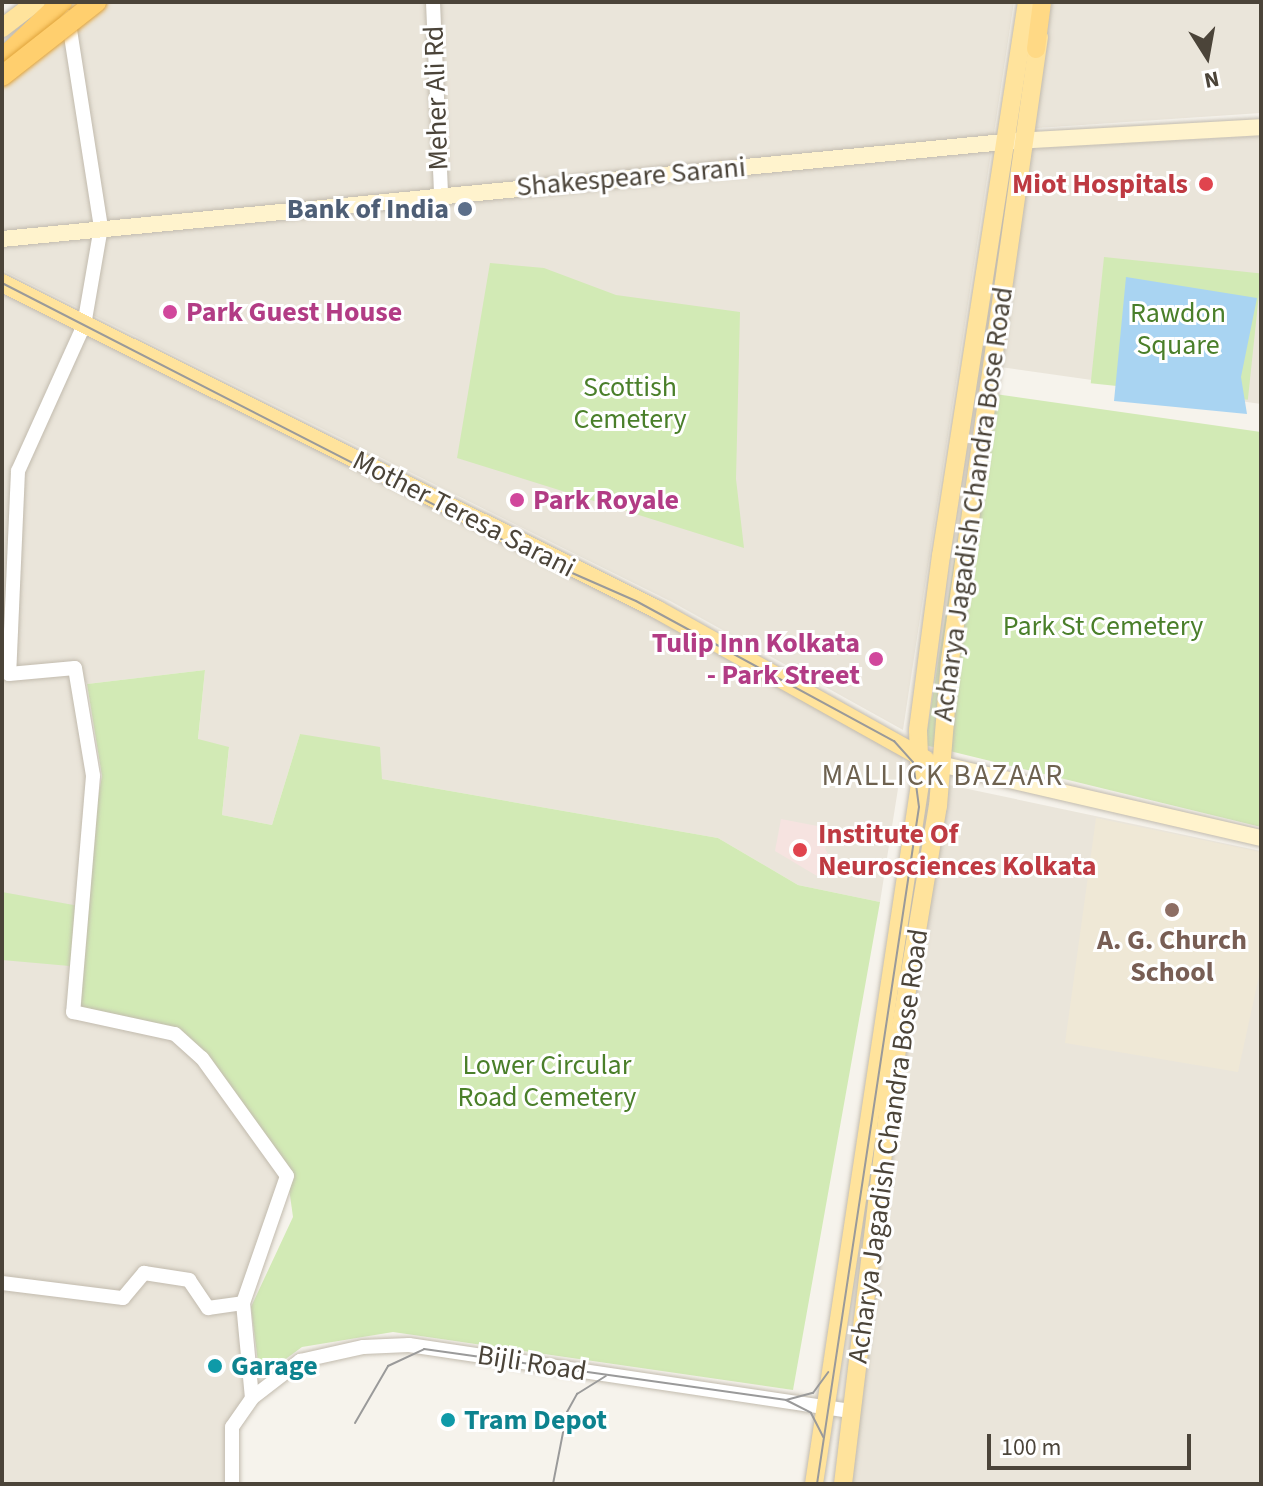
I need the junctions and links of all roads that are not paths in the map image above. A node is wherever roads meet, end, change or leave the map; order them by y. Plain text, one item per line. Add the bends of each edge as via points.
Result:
1 (36, 2) edge
2 (96, 2) edge
3 (433, 2) edge
4 (1027, 2) edge
5 (1042, 2) edge
6 (1050, 2) edge
7 (71, 6) edge
8 (2, 28) edge
9 (1036, 49) junction
10 (2, 60) edge
11 (2, 76) edge
12 (1261, 127) edge
13 (1013, 142) junction
14 (441, 193) junction
15 (101, 227) junction
16 (2, 239) edge
17 (2, 283) edge
18 (84, 325) junction
19 (919, 758) junction
20 (940, 764) junction
21 (1261, 838) edge
22 (2, 1283) edge
23 (243, 1303) junction
24 (252, 1398) junction
25 (825, 1407) junction
26 (852, 1411) junction
27 (232, 1484) edge
28 (814, 1484) edge
29 (843, 1484) edge

1 - 8 main road
2 - 11 highway, bridge
3 - 14 street, Meher Ali Rd
4 - 13 main road, Acharya Jagadish Chandra Bose Road
5 - 9 highway
6 - 9 main road, Acharya Jagadish Chandra Bose Road
7 - 10 highway
7 - 15 street
9 - 13 main road, Acharya Jagadish Chandra Bose Road
12 - 13 main road, Shakespeare Sarani
13 - 14 main road, Shakespeare Sarani
13 - 19 main road, Acharya Jagadish Chandra Bose Road
13 - 20 main road, Acharya Jagadish Chandra Bose Road
14 - 15 main road, Shakespeare Sarani
15 - 16 main road, Shakespeare Sarani
15 - 18 street
17 - 18 main road, Mother Teresa Sarani
18 - 19 main road, Mother Teresa Sarani via 658,610
18 - 23 street via 18,471 9,674 75,668 93,776 73,1012 175,1034 202,1058 287,1176
19 - 20 main road, Mother Teresa Sarani
19 - 25 main road, Acharya Jagadish Chandra Bose Road
20 - 21 main road
20 - 26 main road, Acharya Jagadish Chandra Bose Road
22 - 23 street via 123,1298 144,1273 189,1280 208,1308
23 - 24 street
24 - 25 street, Bijli Road via 300,1361 409,1345
24 - 27 street via 232,1427
25 - 26 street, Bijli Road
25 - 28 main road, Acharya Jagadish Chandra Bose Road
26 - 29 main road, Acharya Jagadish Chandra Bose Road

